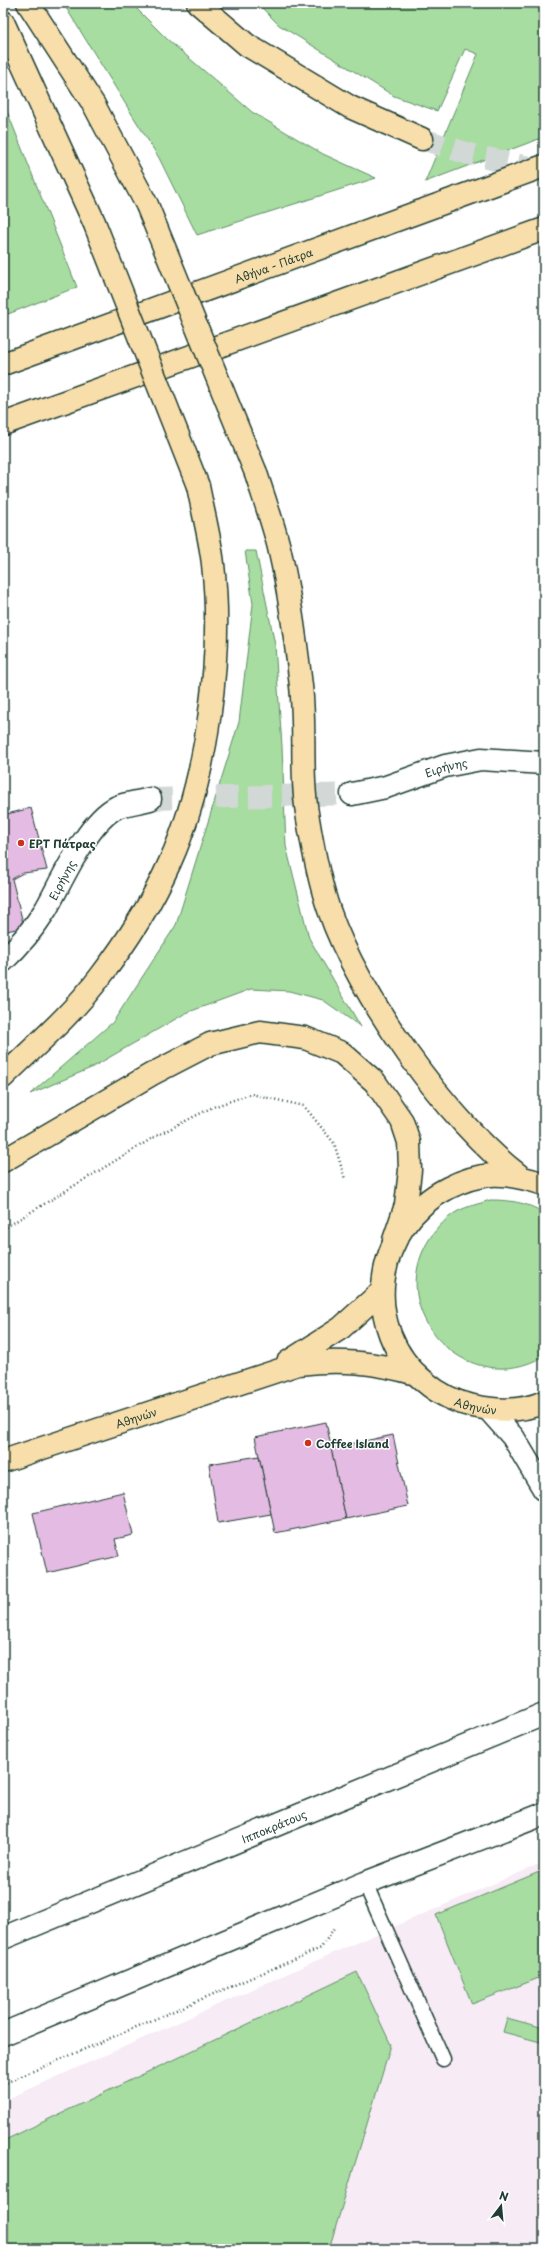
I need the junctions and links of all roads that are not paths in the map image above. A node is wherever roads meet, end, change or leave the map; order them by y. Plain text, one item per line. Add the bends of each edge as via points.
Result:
1 (28, 3) edge
2 (198, 3) edge
3 (3, 22) edge
4 (422, 139) tunnel mouth
5 (544, 166) edge
6 (544, 229) edge
7 (3, 364) edge
8 (3, 424) edge
9 (544, 763) edge
10 (352, 794) tunnel mouth
11 (150, 799) tunnel mouth
12 (3, 961) edge
13 (3, 1077) edge
14 (3, 1161) edge
15 (520, 1176) junction
16 (544, 1184) edge
17 (394, 1240) junction
18 (382, 1291) junction
19 (269, 1372) junction
20 (416, 1374) junction
21 (544, 1402) edge
22 (489, 1410) junction
23 (3, 1461) edge
24 (544, 1489) edge
25 (544, 1714) edge
26 (544, 1814) edge
27 (364, 1883) junction
28 (3, 1938) edge
29 (3, 2034) edge
30 (442, 2059) dead end

1 - 15 main road, bridge via 94,105 147,205 256,473 280,551 291,613 301,688 307,816 329,910 345,950 378,1009 422,1073 476,1138
2 - 4 main road via 247,45 350,107
3 - 13 main road, bridge via 94,222 198,486 213,563 216,627 214,681 206,737 190,808 166,868 140,917 99,978 54,1029
5 - 7 main road, Αθήνα - Πάτρα
6 - 8 main road
9 - 10 street, Ειρήνης via 481,759 446,766 386,787
11 - 12 street, Ειρήνης via 117,808 94,828 45,910 16,949
14 - 17 main road via 152,1074 210,1044 260,1032 304,1038 342,1053 375,1082 402,1121 409,1142 410,1170 406,1205
15 - 16 main road, Αθηνών
15 - 17 main road, Αθηνών via 490,1175 460,1182 434,1195 411,1215
17 - 18 main road, Αθηνών via 385,1265
18 - 19 main road, Αθηνών via 335,1332
18 - 20 main road, Αθηνών via 384,1314 390,1336 401,1356
19 - 20 main road, Αθηνών via 298,1364 328,1360 357,1361
19 - 23 main road, Αθηνών
20 - 22 main road, Αθηνών via 444,1395 462,1404
21 - 22 main road, Αθηνών via 514,1410
22 - 24 street via 513,1437
25 - 28 street, Ιπποκράτους
26 - 27 street
27 - 29 street
27 - 30 lane

